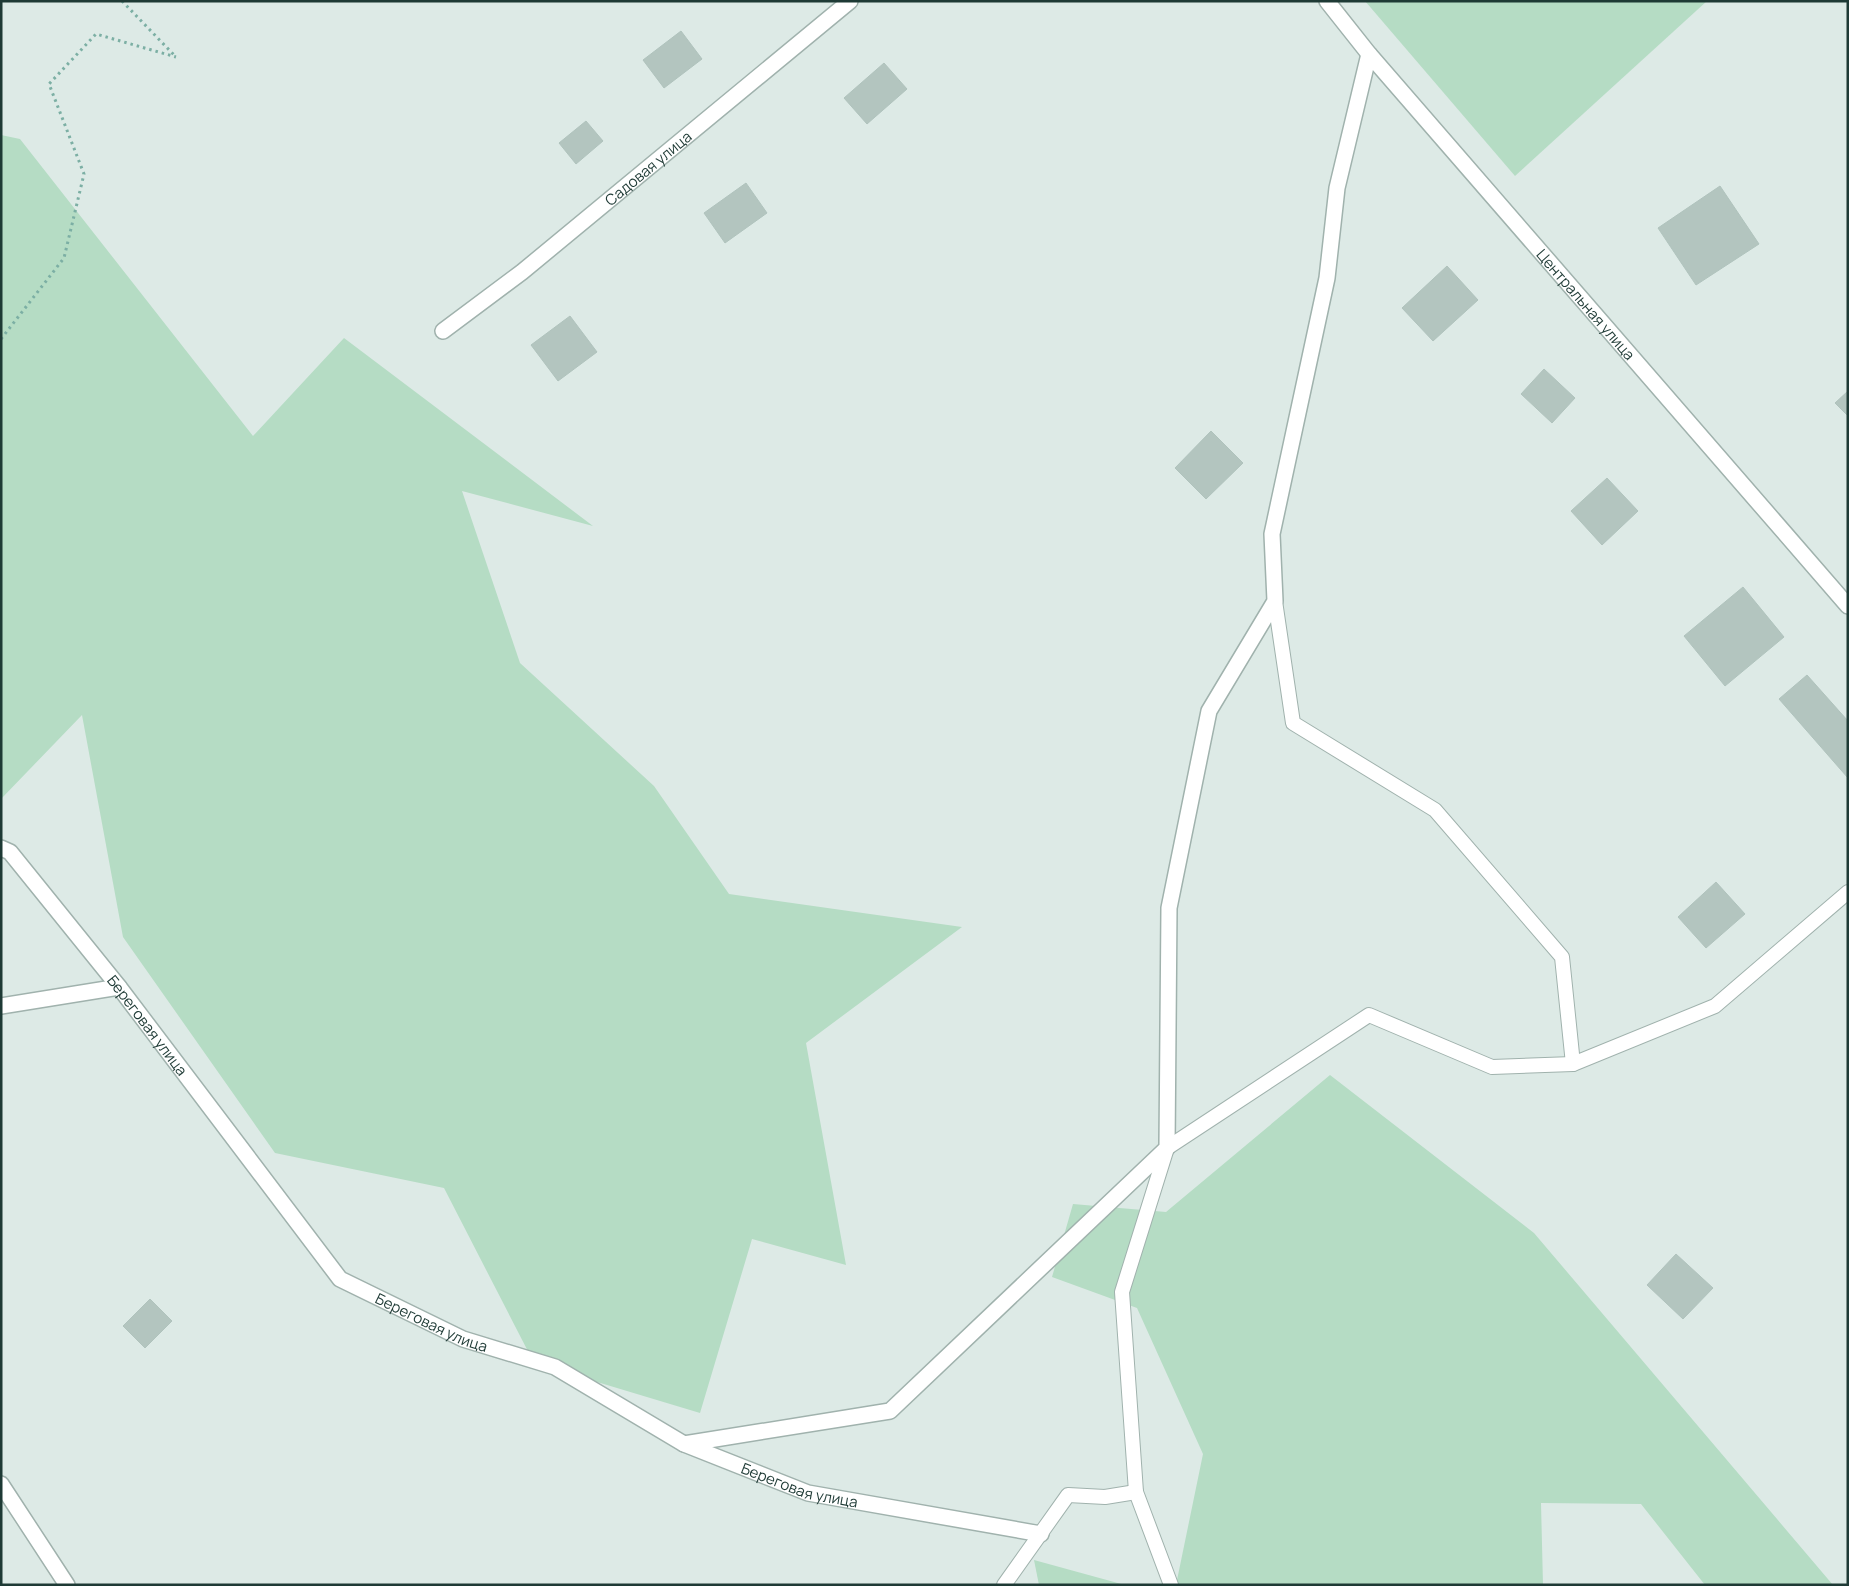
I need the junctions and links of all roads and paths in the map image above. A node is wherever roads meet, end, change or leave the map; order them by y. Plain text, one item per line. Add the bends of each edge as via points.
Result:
1 (122, 1) edge
2 (850, 1) edge
3 (1327, 1) edge
4 (1369, 54) junction
5 (443, 331) dead end
6 (1, 338) edge
7 (1275, 601) junction
8 (1848, 606) edge
9 (1, 848) edge
10 (1848, 892) edge
11 (119, 988) junction
12 (1, 1006) edge
13 (1573, 1064) junction
14 (1167, 1148) junction
15 (684, 1444) junction
16 (1, 1484) edge
17 (1136, 1492) junction
18 (1041, 1534) junction
19 (67, 1585) edge
20 (1004, 1585) edge
21 (1171, 1585) edge

1 - 6 path via 176,57 96,34 49,84 84,174 64,258
2 - 5 street, Садовая улица via 522,272
3 - 4 street, Центральная улица
4 - 7 street via 1337,188 1327,278 1272,534
4 - 8 street, Центральная улица
7 - 13 lane via 1293,723 1435,810 1562,957
7 - 14 street via 1209,711 1169,908
9 - 11 street, Береговая улица via 10,852
10 - 13 lane via 1715,1006
11 - 12 street
11 - 15 street, Береговая улица via 340,1279 463,1339 555,1367
13 - 14 lane via 1492,1067 1369,1014
14 - 15 street via 890,1411
14 - 17 lane via 1122,1292
15 - 18 street, Береговая улица via 808,1492
16 - 19 street
17 - 18 lane via 1105,1497 1068,1495
17 - 21 lane
18 - 20 lane

